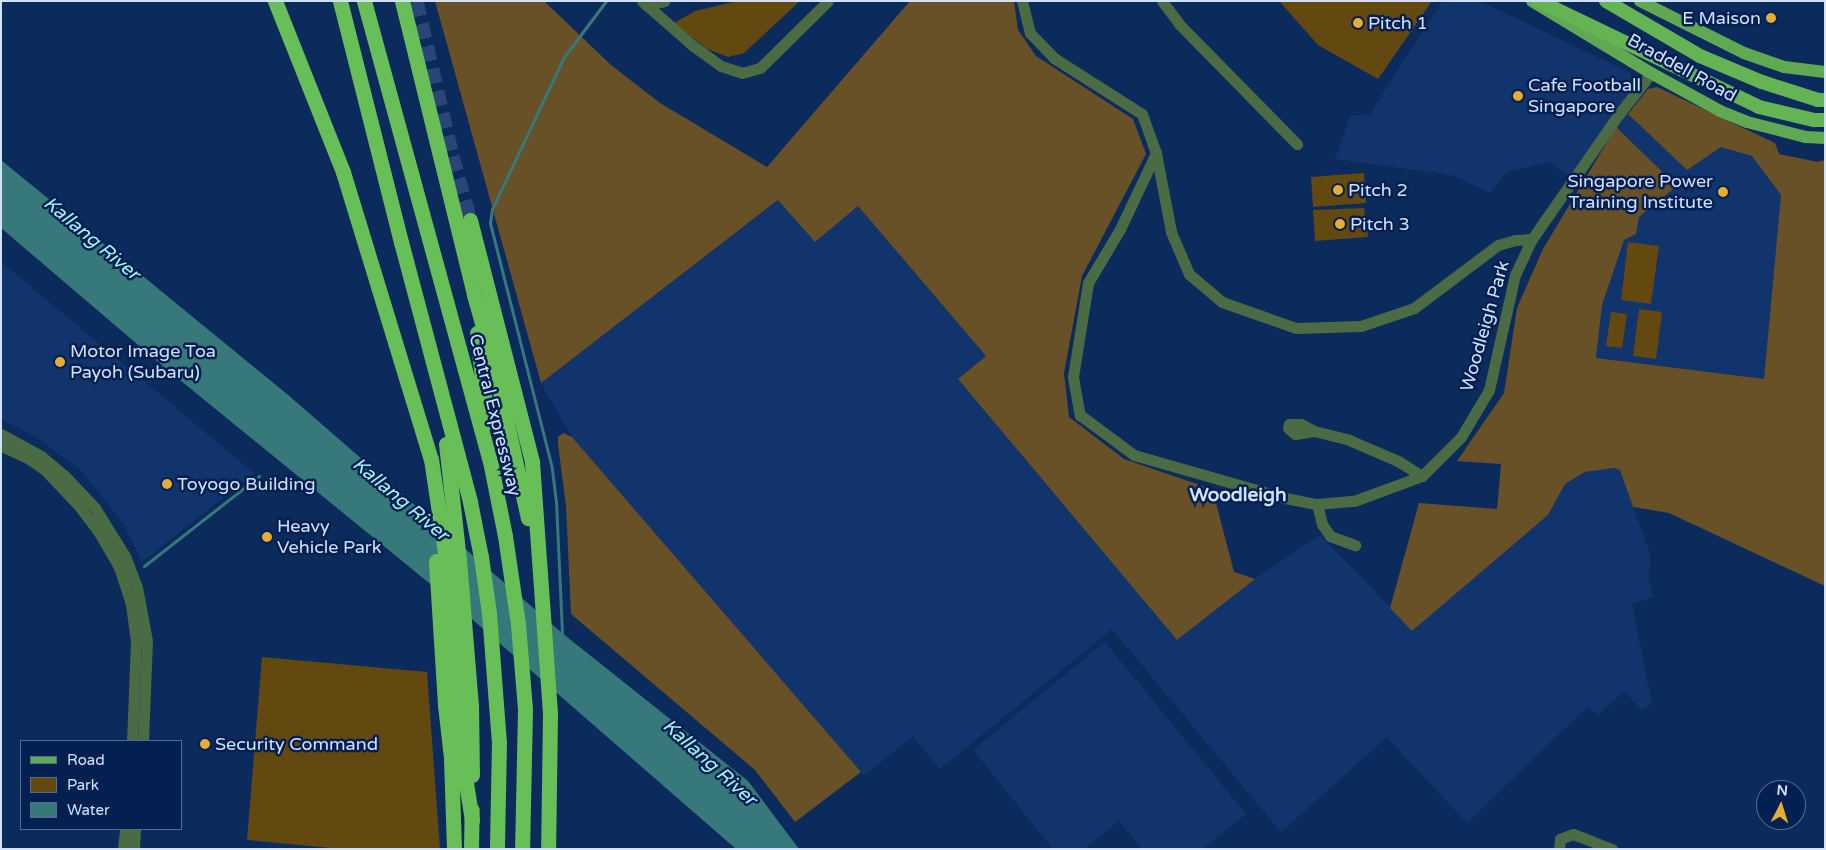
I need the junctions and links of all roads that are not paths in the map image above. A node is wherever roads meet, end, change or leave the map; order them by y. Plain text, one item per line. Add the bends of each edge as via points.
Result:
1 (275, 1) edge
2 (340, 1) edge
3 (364, 1) edge
4 (402, 1) edge
5 (665, 1) edge
6 (828, 1) edge
7 (1022, 1) edge
8 (1162, 1) edge
9 (1532, 1) edge
10 (1539, 1) edge
11 (1606, 1) edge
12 (1640, 1) edge
13 (644, 3) edge
14 (1825, 72) edge
15 (1651, 73) junction
16 (1825, 100) edge
17 (1825, 120) edge
18 (1825, 138) edge
19 (1298, 144) dead end
20 (1156, 153) junction
21 (470, 220) tunnel mouth
22 (1532, 239) junction
23 (474, 296) junction
24 (439, 386) junction
25 (1314, 431) dead end
26 (1, 434) edge
27 (1, 446) edge
28 (491, 466) junction
29 (1422, 476) junction
30 (1317, 504) junction
31 (1355, 546) dead end
32 (538, 571) junction
33 (457, 705) junction
34 (132, 740) edge
35 (143, 740) edge
36 (124, 830) edge
37 (135, 830) edge
38 (472, 843) edge
39 (123, 849) edge
40 (134, 849) edge
41 (454, 849) edge
42 (497, 849) edge
43 (522, 849) edge
44 (548, 849) edge
45 (1559, 849) edge
46 (1612, 849) edge

1 - 33 highway via 343,172 419,427 432,491 436,559
2 - 24 highway
3 - 28 highway, Central Expressway
4 - 23 highway
5 - 13 street
6 - 13 street via 760,68 742,73 721,66
7 - 20 street, Woodleigh Park via 1030,33 1054,58 1142,114
8 - 19 street via 1180,25
9 - 15 main road, Braddell Road
10 - 17 highway via 1759,107
11 - 16 highway via 1700,56 1762,82
12 - 14 main road via 1744,53 1784,67
15 - 18 main road, Braddell Road via 1720,111 1748,122 1806,137
15 - 22 street, Woodleigh Park
20 - 22 street, Woodleigh Park via 1171,232 1189,274 1222,302 1296,328 1361,326 1414,308 1498,244
20 - 30 street, Woodleigh Park via 1120,229 1088,283 1073,377 1080,415 1134,455 1232,484
21 - 32 highway via 532,462
22 - 29 street, Woodleigh Park via 1515,275 1489,390 1461,438
23 - 28 highway
23 - 32 highway via 494,365
24 - 33 highway via 455,512
24 - 42 highway via 470,502 489,613 500,767
25 - 29 street via 1349,440 1398,461
26 - 35 street via 41,456 65,476 94,508 125,556 137,587 147,642
27 - 34 street via 45,470 84,512 119,567 132,605 136,642
28 - 43 highway, Central Expressway via 518,624 525,710
29 - 30 street, Woodleigh Park via 1354,501
30 - 31 street via 1322,524 1330,536
32 - 44 highway via 550,714
33 - 38 highway
33 - 41 highway via 451,758
36 - 39 street
37 - 40 street
45 - 46 street via 1560,839 1573,834

